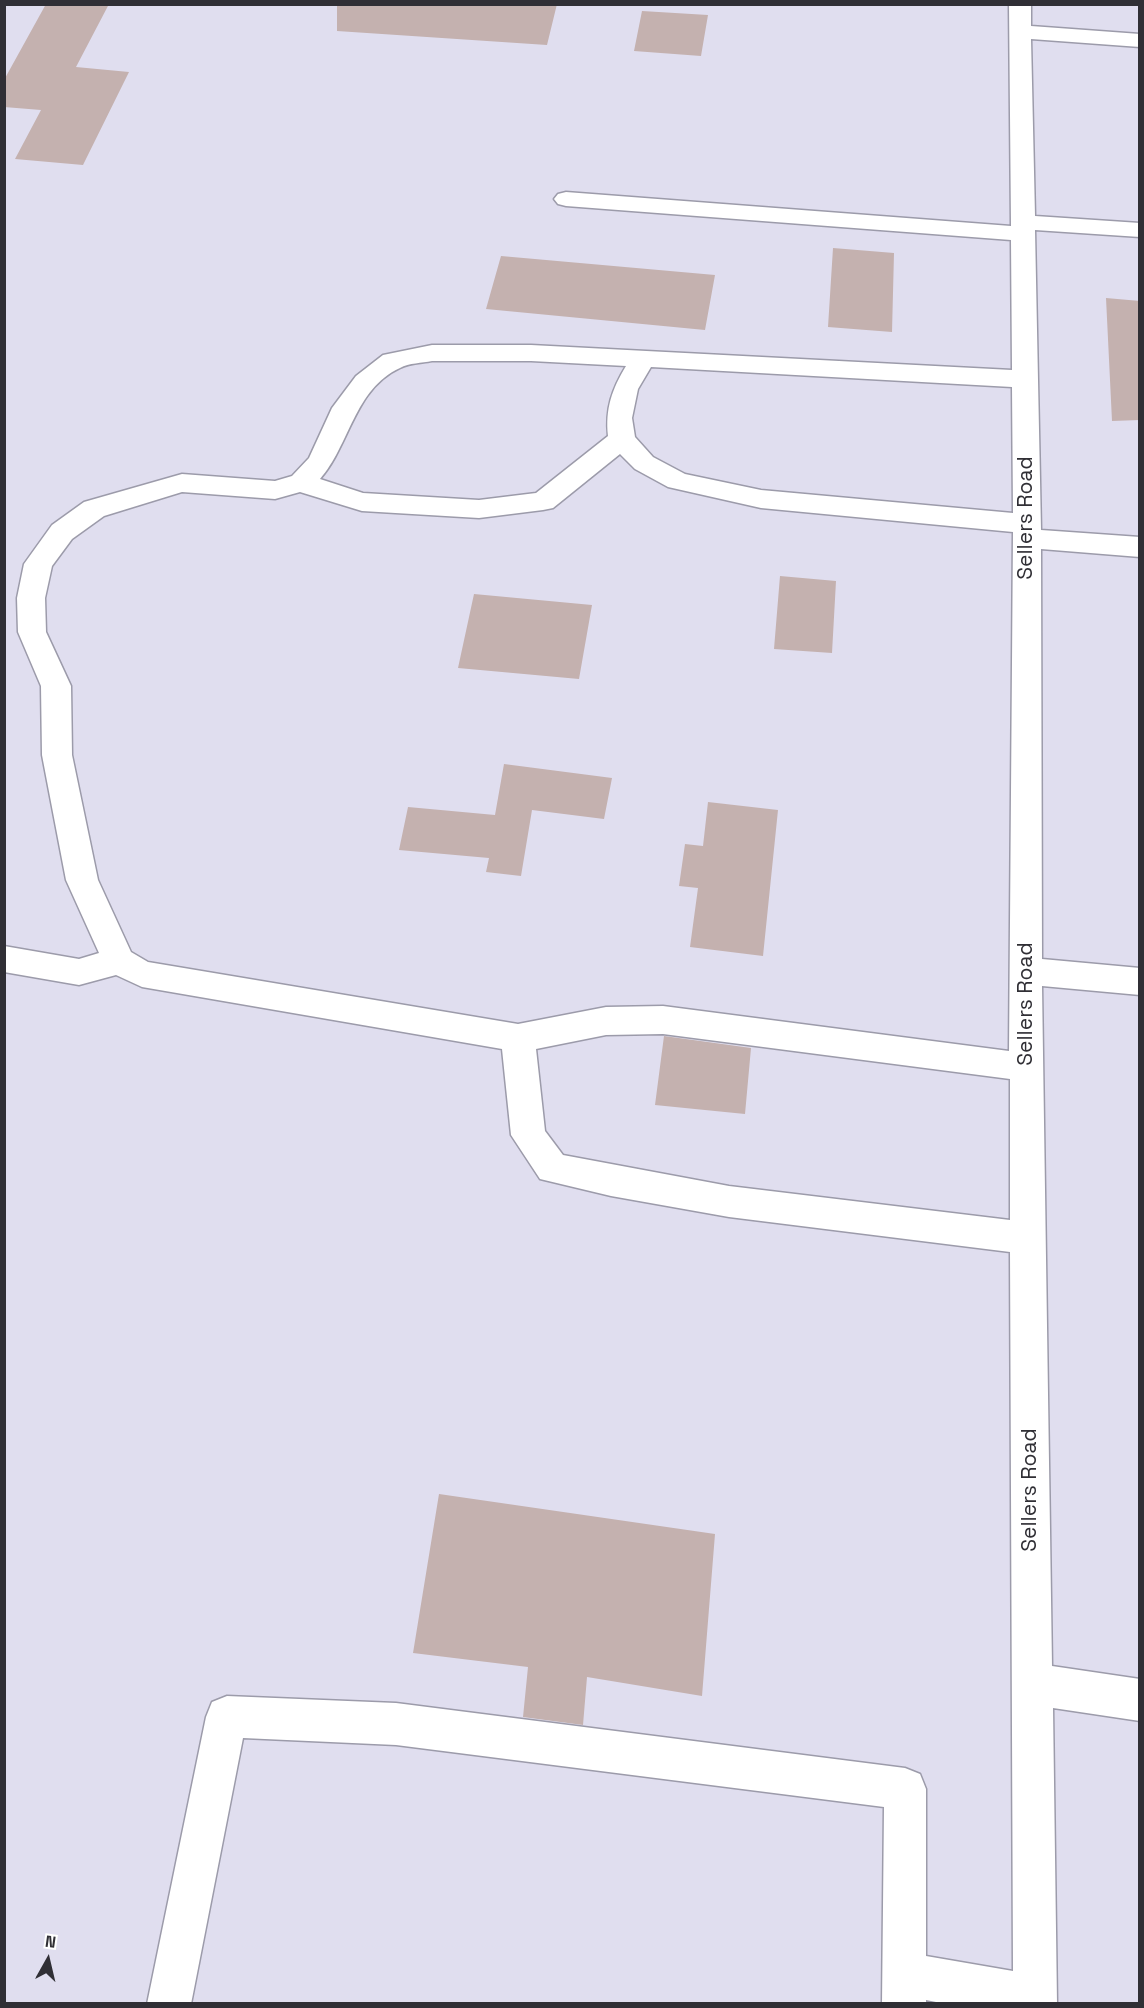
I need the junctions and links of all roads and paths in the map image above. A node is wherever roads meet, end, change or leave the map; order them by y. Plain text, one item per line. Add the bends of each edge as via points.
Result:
1 (1020, 18) edge
2 (1140, 41) edge
3 (566, 199) dead end
4 (1023, 228) junction
5 (1140, 230) edge
6 (643, 359) junction
7 (1025, 379) junction
8 (622, 439) junction
9 (301, 483) junction
10 (1026, 531) junction
11 (1140, 547) edge
12 (4, 959) edge
13 (119, 961) junction
14 (1026, 971) junction
15 (1140, 982) edge
16 (518, 1038) junction
17 (1026, 1067) junction
18 (1028, 1238) junction
19 (1032, 1684) junction
20 (1140, 1700) edge
21 (905, 1989) edge
22 (1035, 2000) edge
23 (169, 2004) edge

1 - 2 street
1 - 4 street, Sellers Road
3 - 4 street
4 - 5 street
4 - 7 street, Sellers Road
6 - 7 street
6 - 8 street via 625,389 619,418
6 - 9 street via 432,353 392,361 365,382 345,408 320,462
7 - 10 street, Sellers Road
8 - 9 street via 543,501 479,509 362,502
8 - 10 street via 644,463 677,481 761,499
9 - 13 street via 275,490 182,483 141,493 94,509 62,532 38,564 31,598 32,632 56,686 57,755 82,880
10 - 11 street
10 - 14 street, Sellers Road
12 - 13 street via 79,972
13 - 16 street via 142,974
14 - 15 street
14 - 17 street, Sellers Road
16 - 17 street via 606,1021 663,1020
16 - 18 street via 528,1135 552,1168 625,1185 789,1211
17 - 18 street, Sellers Road
18 - 19 street, Sellers Road
19 - 20 street
19 - 22 street, Sellers Road
21 - 22 street
21 - 23 street via 905,1789 396,1724 227,1717

